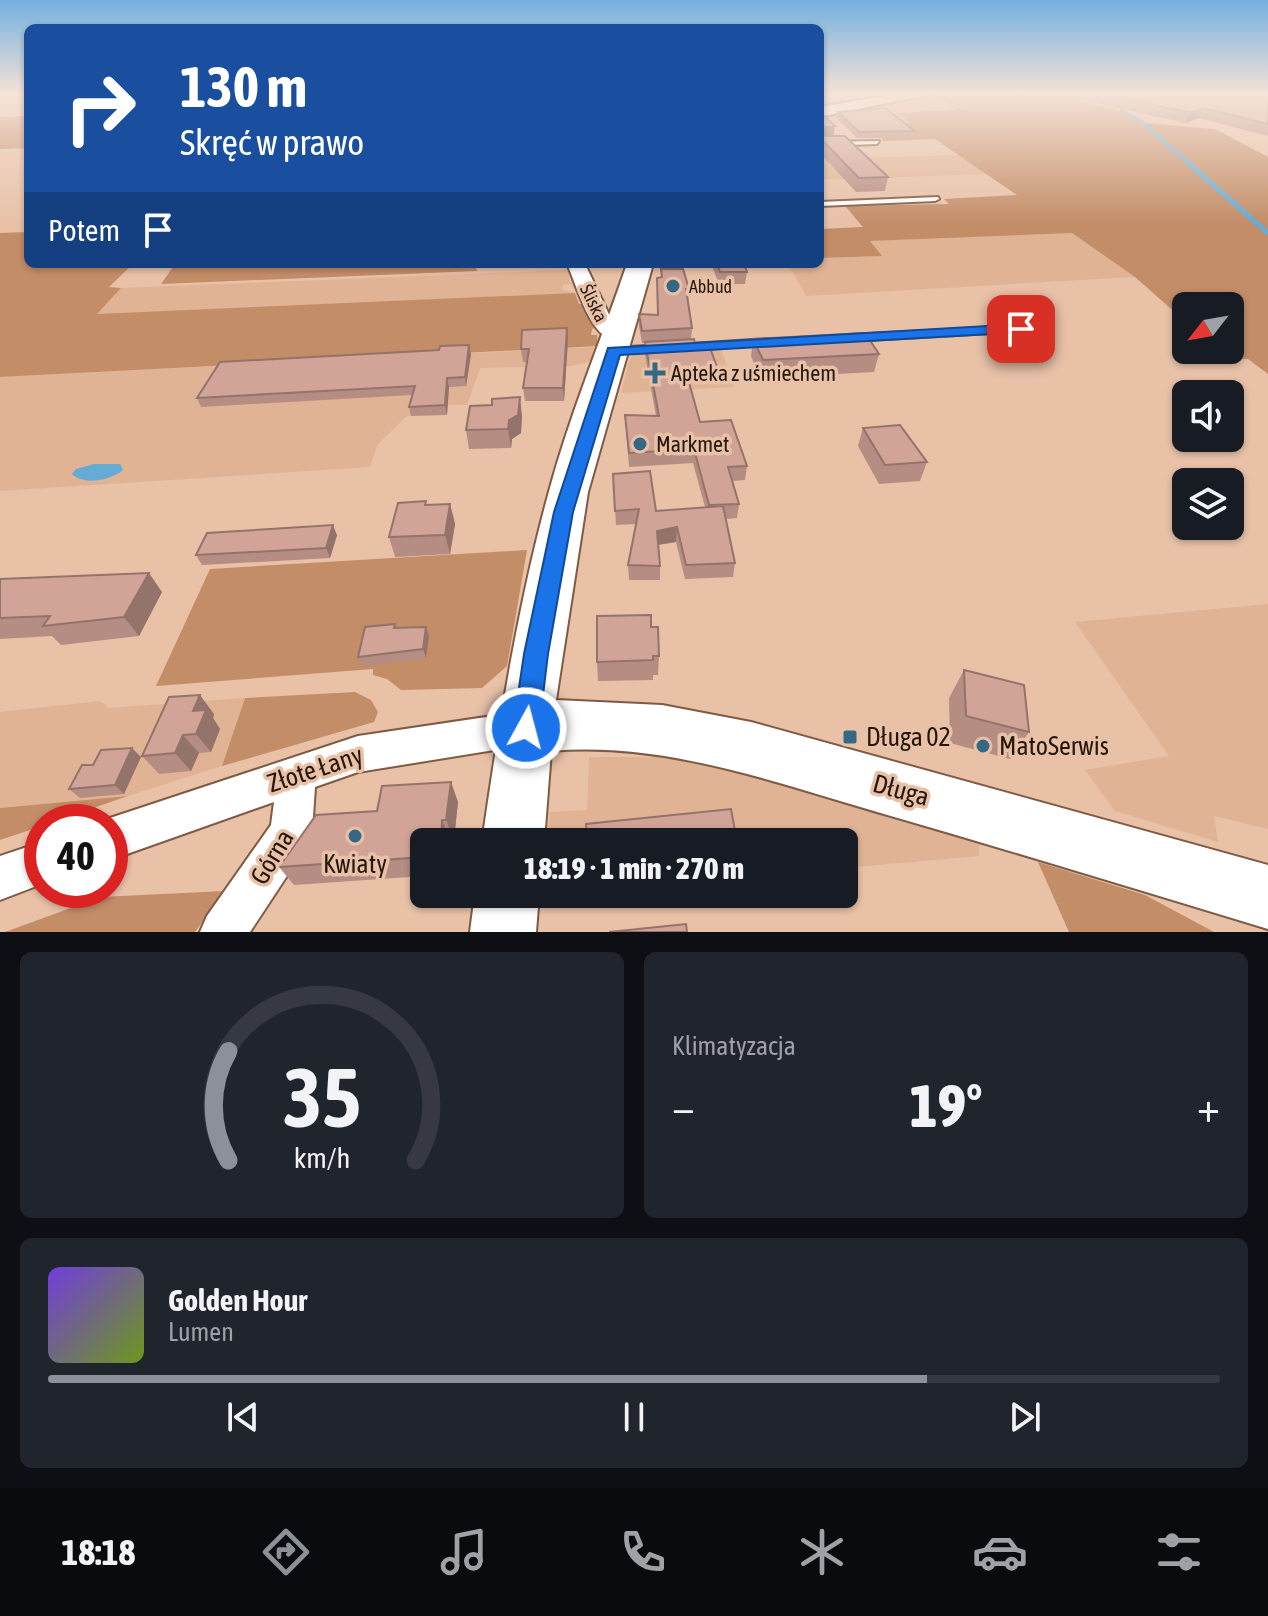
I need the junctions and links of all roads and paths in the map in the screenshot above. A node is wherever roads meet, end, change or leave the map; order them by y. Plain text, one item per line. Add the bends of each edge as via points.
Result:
1 (877, 142) dead end
2 (824, 144) edge
3 (935, 199) dead end
4 (824, 204) edge
5 (578, 268) edge
6 (639, 268) edge
7 (1021, 329) dead end
8 (831, 339) edge
9 (784, 342) edge
10 (616, 343) junction
11 (526, 728) junction
12 (297, 773) junction
13 (515, 828) edge
14 (128, 833) edge
15 (24, 869) edge
16 (0, 878) edge
17 (1268, 897) edge
18 (506, 908) edge
19 (223, 932) edge
20 (503, 932) edge

1 - 2 lane
3 - 4 lane
5 - 10 street, Śliska
6 - 10 street
7 - 8 lane
9 - 10 lane
10 - 11 street via 569,487
11 - 12 street, Złote Łany via 384,748
11 - 13 street
11 - 17 street, Długa via 616,724 716,738
12 - 14 street, Złote Łany
12 - 19 street, Górna via 291,832
15 - 16 street
18 - 20 street

